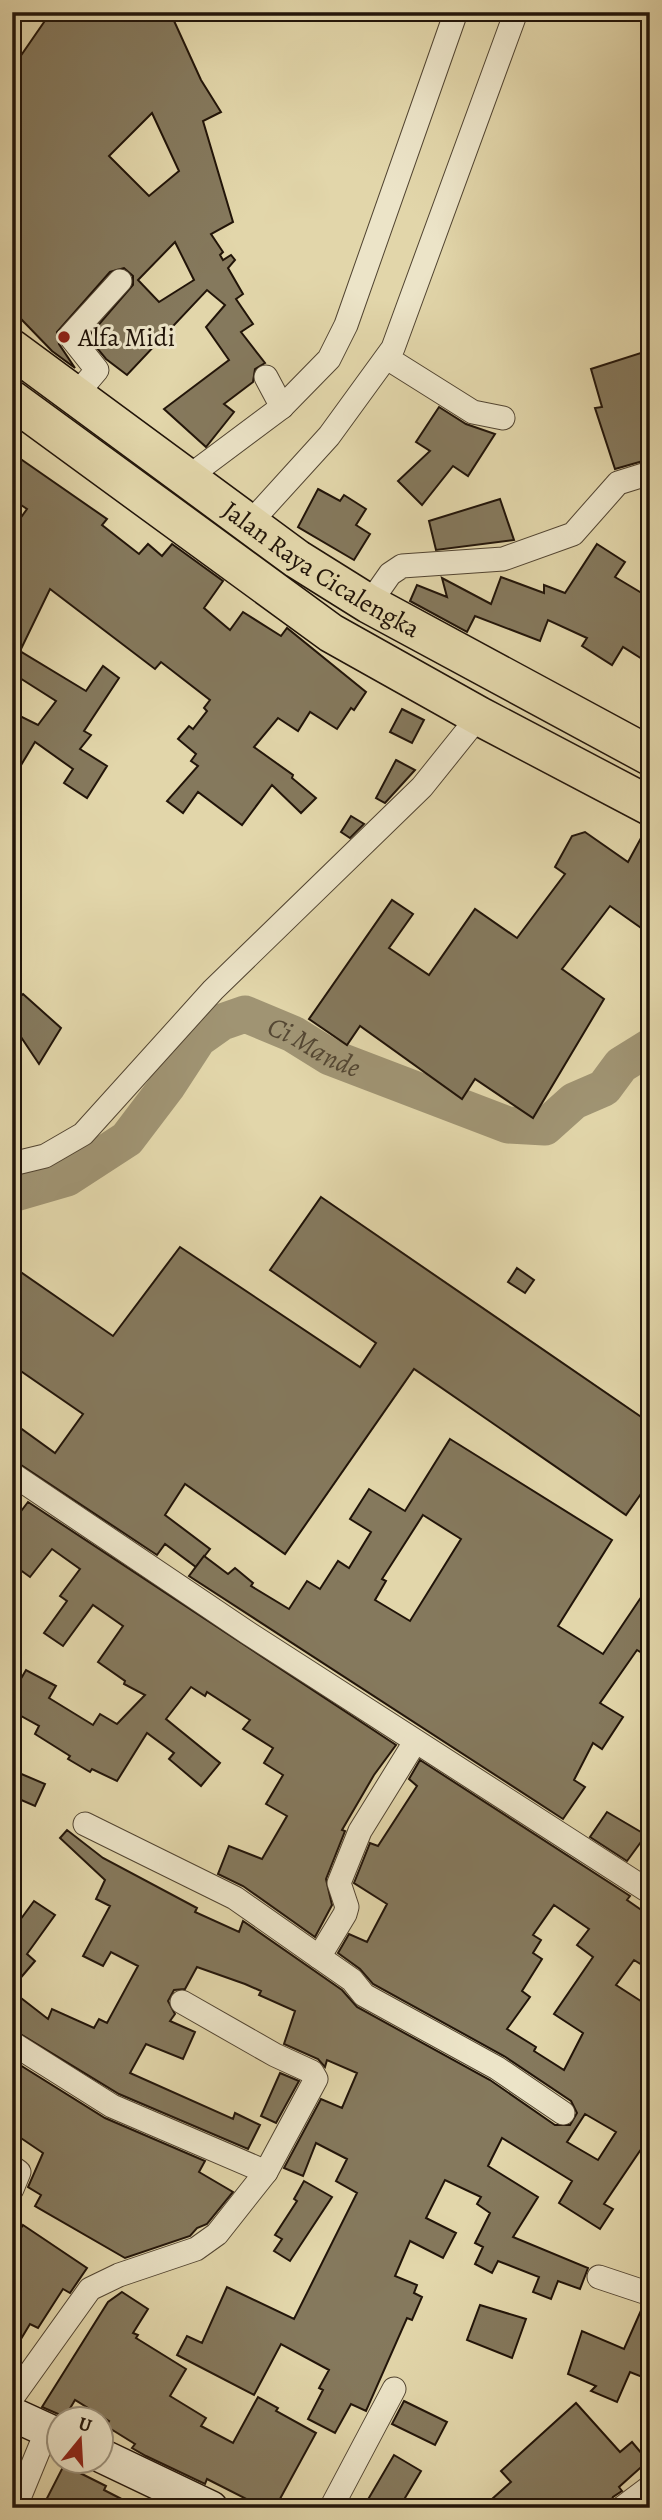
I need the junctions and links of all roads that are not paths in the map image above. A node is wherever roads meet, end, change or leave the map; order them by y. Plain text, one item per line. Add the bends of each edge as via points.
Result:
1 (456, 12) edge
2 (516, 12) edge
3 (120, 281) dead end
4 (12, 349) edge
5 (387, 358) junction
6 (266, 377) dead end
7 (75, 396) junction
8 (12, 400) edge
9 (282, 407) junction
10 (503, 418) dead end
11 (650, 473) edge
12 (187, 478) junction
13 (248, 524) junction
14 (369, 604) junction
15 (479, 716) junction
16 (650, 756) edge
17 (650, 806) edge
18 (12, 1164) edge
19 (12, 1474) edge
20 (415, 1742) junction
21 (85, 1824) dead end
22 (650, 1892) edge
23 (319, 1957) junction
24 (182, 2002) dead end
25 (12, 2043) edge
26 (563, 2113) dead end
27 (12, 2166) edge
28 (266, 2172) junction
29 (12, 2189) edge
30 (600, 2277) dead end
31 (650, 2294) edge
32 (394, 2389) dead end
33 (12, 2398) edge
34 (12, 2414) edge
35 (46, 2430) edge
36 (46, 2447) edge
37 (116, 2463) edge
38 (650, 2487) edge
39 (15, 2508) edge
40 (211, 2508) edge
41 (331, 2508) edge
42 (622, 2508) edge

1 - 9 street via 346,325 329,359
2 - 5 street
3 - 7 street via 70,336 97,370
4 - 7 highway, Jalan Raya Cicalengka
5 - 10 street via 473,412
5 - 13 street via 329,436
6 - 9 street
7 - 12 highway, Jalan Raya Cicalengka
8 - 15 highway, Jalan Raya Cicalengka via 331,633
9 - 12 street
11 - 14 street via 618,483 573,534 503,559 402,566 390,573
12 - 13 highway, Jalan Raya Cicalengka
13 - 14 highway, Jalan Raya Cicalengka
14 - 16 highway, Jalan Raya Cicalengka
15 - 17 highway, Jalan Raya Cicalengka
15 - 18 street via 422,787 223,981 83,1134 46,1156
19 - 20 street
20 - 22 street
20 - 23 street via 360,1831 339,1883 347,1908
21 - 23 street via 235,1898
23 - 26 street via 352,1980 364,1995 497,2068
24 - 28 street via 314,2074 316,2079
25 - 28 street via 112,2106
27 - 29 street via 19,2172
28 - 33 street via 217,2234 196,2249 90,2289
30 - 31 street
32 - 41 street
34 - 35 main road
36 - 39 street
37 - 40 main road
38 - 42 street

